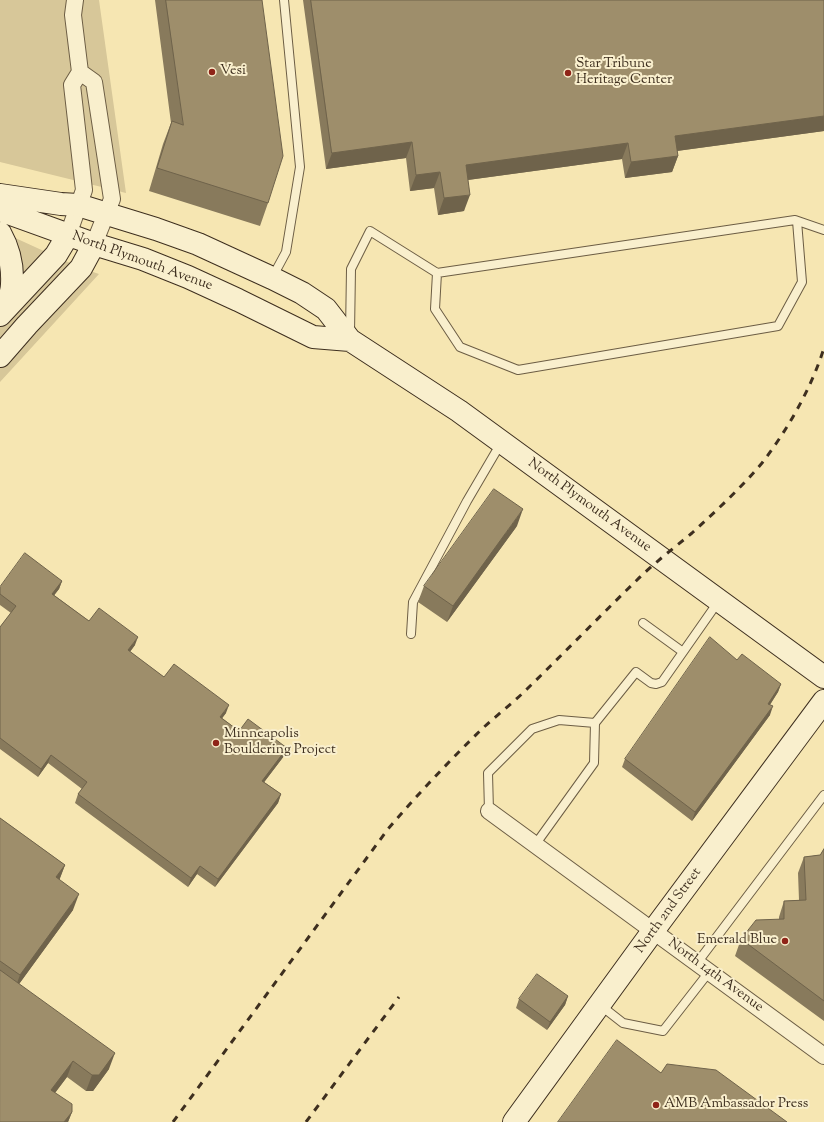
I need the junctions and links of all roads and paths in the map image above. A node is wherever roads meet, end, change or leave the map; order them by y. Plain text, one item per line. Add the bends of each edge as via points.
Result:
1 (75, 0) edge
2 (284, 0) edge
3 (80, 72) junction
4 (0, 195) edge
5 (78, 205) junction
6 (0, 210) edge
7 (106, 214) junction
8 (797, 221) junction
9 (824, 230) edge
10 (0, 233) edge
11 (68, 234) junction
12 (94, 244) junction
13 (436, 272) junction
14 (272, 278) junction
15 (3, 312) edge
16 (350, 340) junction
17 (0, 356) edge
18 (501, 442) junction
19 (719, 601) junction
20 (643, 623) dead end
21 (412, 634) dead end
22 (683, 652) junction
23 (824, 678) edge
24 (824, 701) edge
25 (596, 723) junction
26 (824, 795) edge
27 (489, 811) joint
28 (535, 845) junction
29 (653, 931) junction
30 (703, 968) junction
31 (600, 1005) junction
32 (824, 1056) edge
33 (514, 1122) edge

1 - 3 street via 73,15
2 - 14 lane via 300,167 286,252
3 - 5 street via 72,85 84,190
3 - 7 street via 94,82 112,199
4 - 5 main road, North Plymouth Avenue
5 - 7 main road, North Plymouth Avenue
5 - 11 street
6 - 11 main road, North Plymouth Avenue
7 - 12 street
7 - 14 main road, North Plymouth Avenue via 198,244
8 - 9 lane
8 - 13 lane
8 - 13 lane via 802,282 778,326 518,370 460,347 435,309
10 - 15 main road via 10,256 12,271 12,285
11 - 12 main road, North Plymouth Avenue
11 - 15 main road via 56,255
12 - 16 main road, North Plymouth Avenue via 143,259 188,277 313,337
12 - 17 main road via 81,268
13 - 16 lane via 370,231 351,269
14 - 16 main road, North Plymouth Avenue via 326,309
16 - 18 main road, North Plymouth Avenue
18 - 19 main road, North Plymouth Avenue
18 - 21 lane via 413,602
19 - 22 lane
19 - 23 main road, North Plymouth Avenue
20 - 22 lane
22 - 25 lane via 662,682 651,683 636,672
24 - 29 main road, North 2nd Street
25 - 27 lane via 559,720 532,729 488,773
25 - 28 lane via 594,763
26 - 30 lane
27 - 28 street, North 14th Avenue
28 - 29 street, North 14th Avenue
29 - 30 street, North 14th Avenue
29 - 31 main road, North 2nd Street
30 - 31 lane via 663,1031 623,1023
30 - 32 street, North 14th Avenue
31 - 33 main road, North 2nd Street

